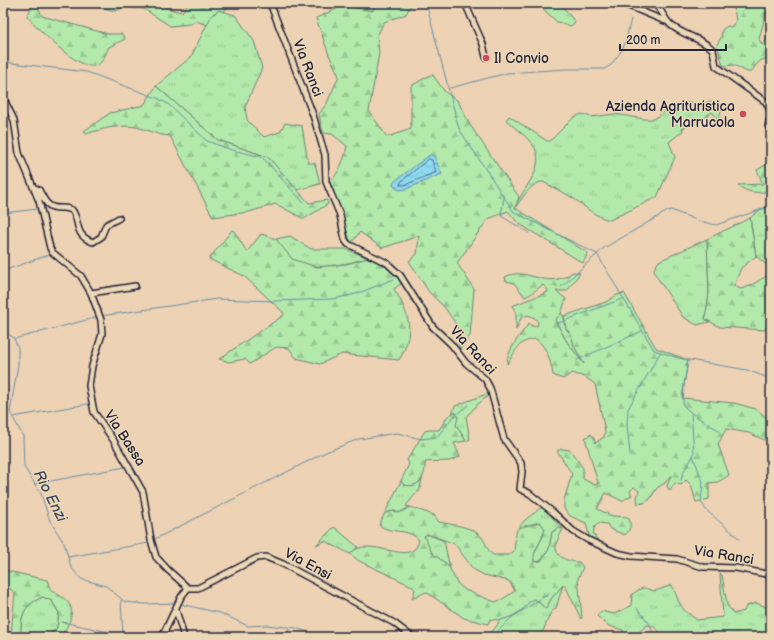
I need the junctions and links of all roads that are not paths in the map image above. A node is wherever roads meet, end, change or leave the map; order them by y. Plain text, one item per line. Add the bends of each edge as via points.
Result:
1 (270, 3) edge
2 (465, 3) edge
3 (653, 3) edge
4 (624, 4) edge
5 (666, 21) junction
6 (486, 57) dead end
7 (3, 97) edge
8 (771, 112) edge
9 (771, 115) edge
10 (771, 131) edge
11 (34, 188) junction
12 (119, 218) dead end
13 (135, 286) dead end
14 (91, 293) junction
15 (771, 575) edge
16 (188, 588) junction
17 (176, 608) junction
18 (162, 637) edge
19 (184, 637) edge
20 (412, 637) edge

1 - 15 street, Via Ranci via 323,146 326,182 340,215 344,240 387,263 400,275 433,327 451,344 466,364 485,379 490,388 504,438 521,463 520,489 529,493 577,533 618,553 677,559 703,567 736,568
2 - 6 street
3 - 5 street via 662,10
4 - 5 street
5 - 8 street via 682,33 710,47 716,66 766,102
7 - 11 street, Via Bassa via 14,120 19,153
9 - 10 street via 768,126
11 - 12 street via 39,190 52,208 72,210 78,231 93,242 101,237 106,225
11 - 14 street, Via Bassa via 50,248 76,270
13 - 14 street
14 - 16 street, Via Bassa via 102,334 92,366 89,386 91,404 97,419 114,441 143,492 156,557
16 - 17 street
16 - 20 street, Via Ensi via 198,588 257,558 266,557 394,623
17 - 18 street
17 - 19 street

